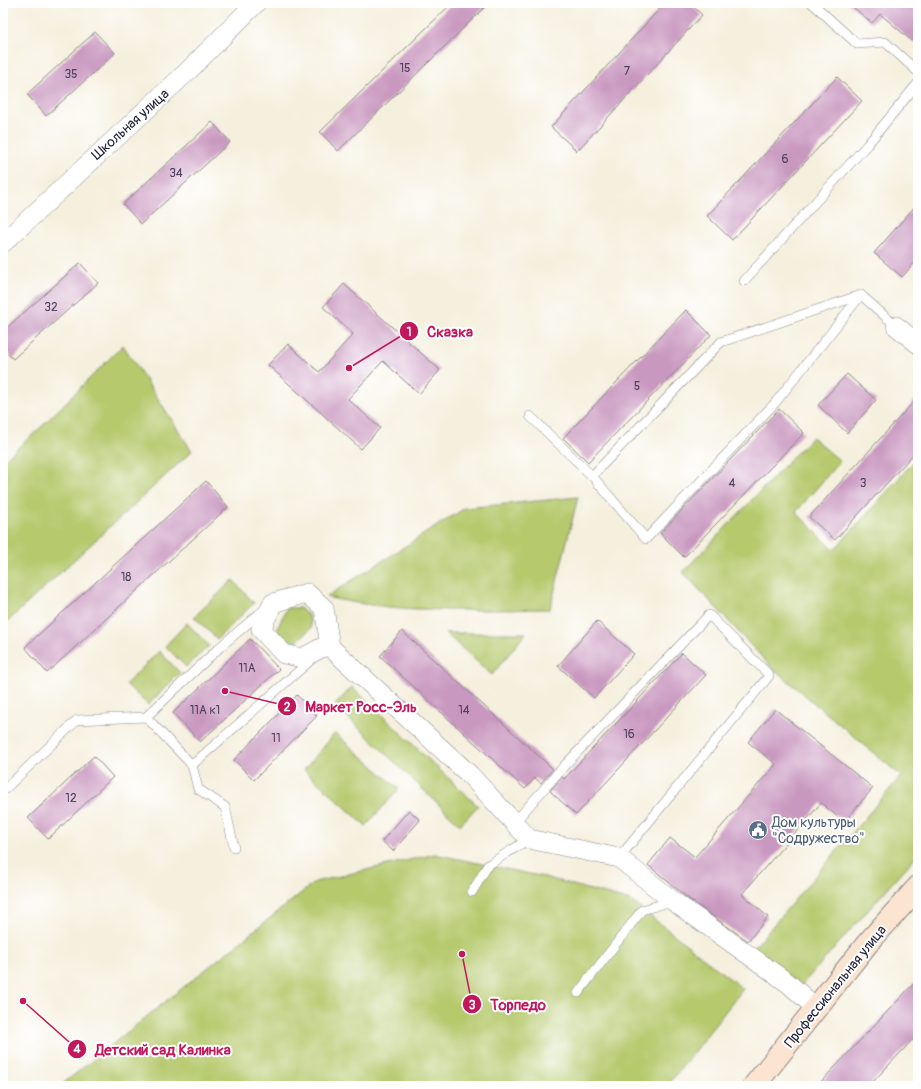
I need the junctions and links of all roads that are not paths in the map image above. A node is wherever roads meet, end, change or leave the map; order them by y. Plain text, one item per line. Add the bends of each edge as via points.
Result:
1 (256, 3) edge
2 (812, 3) edge
3 (918, 72) edge
4 (918, 83) edge
5 (3, 243) edge
6 (744, 281) dead end
7 (861, 295) junction
8 (896, 326) joint
9 (918, 344) edge
10 (530, 416) dead end
11 (592, 476) junction
12 (273, 603) junction
13 (329, 644) junction
14 (146, 717) junction
15 (192, 765) junction
16 (3, 791) edge
17 (514, 823) junction
18 (528, 839) junction
19 (234, 847) dead end
20 (619, 858) junction
21 (918, 887) edge
22 (472, 892) dead end
23 (673, 901) junction
24 (578, 993) dead end
25 (816, 1008) junction
26 (754, 1086) edge

1 - 5 street, Школьная улица via 188,71
2 - 3 lane via 857,44 885,42
4 - 6 lane via 867,145
7 - 8 lane
7 - 11 lane via 721,342
7 - 11 lane via 775,403 646,539
8 - 9 street
10 - 11 lane
12 - 13 street via 307,593 324,608
12 - 13 street via 261,629 284,654 302,658
12 - 14 lane via 220,647
13 - 15 lane
13 - 17 street via 470,775
14 - 15 lane
14 - 16 lane via 77,720
15 - 19 lane via 198,789 225,807
17 - 18 street
17 - 20 lane via 564,766 710,615 769,675
18 - 20 street
18 - 22 lane via 488,865
20 - 23 street
21 - 25 main road, Профессиональная улица via 867,944
23 - 24 lane via 642,910
23 - 25 street via 788,983
25 - 26 main road, Профессиональная улица

